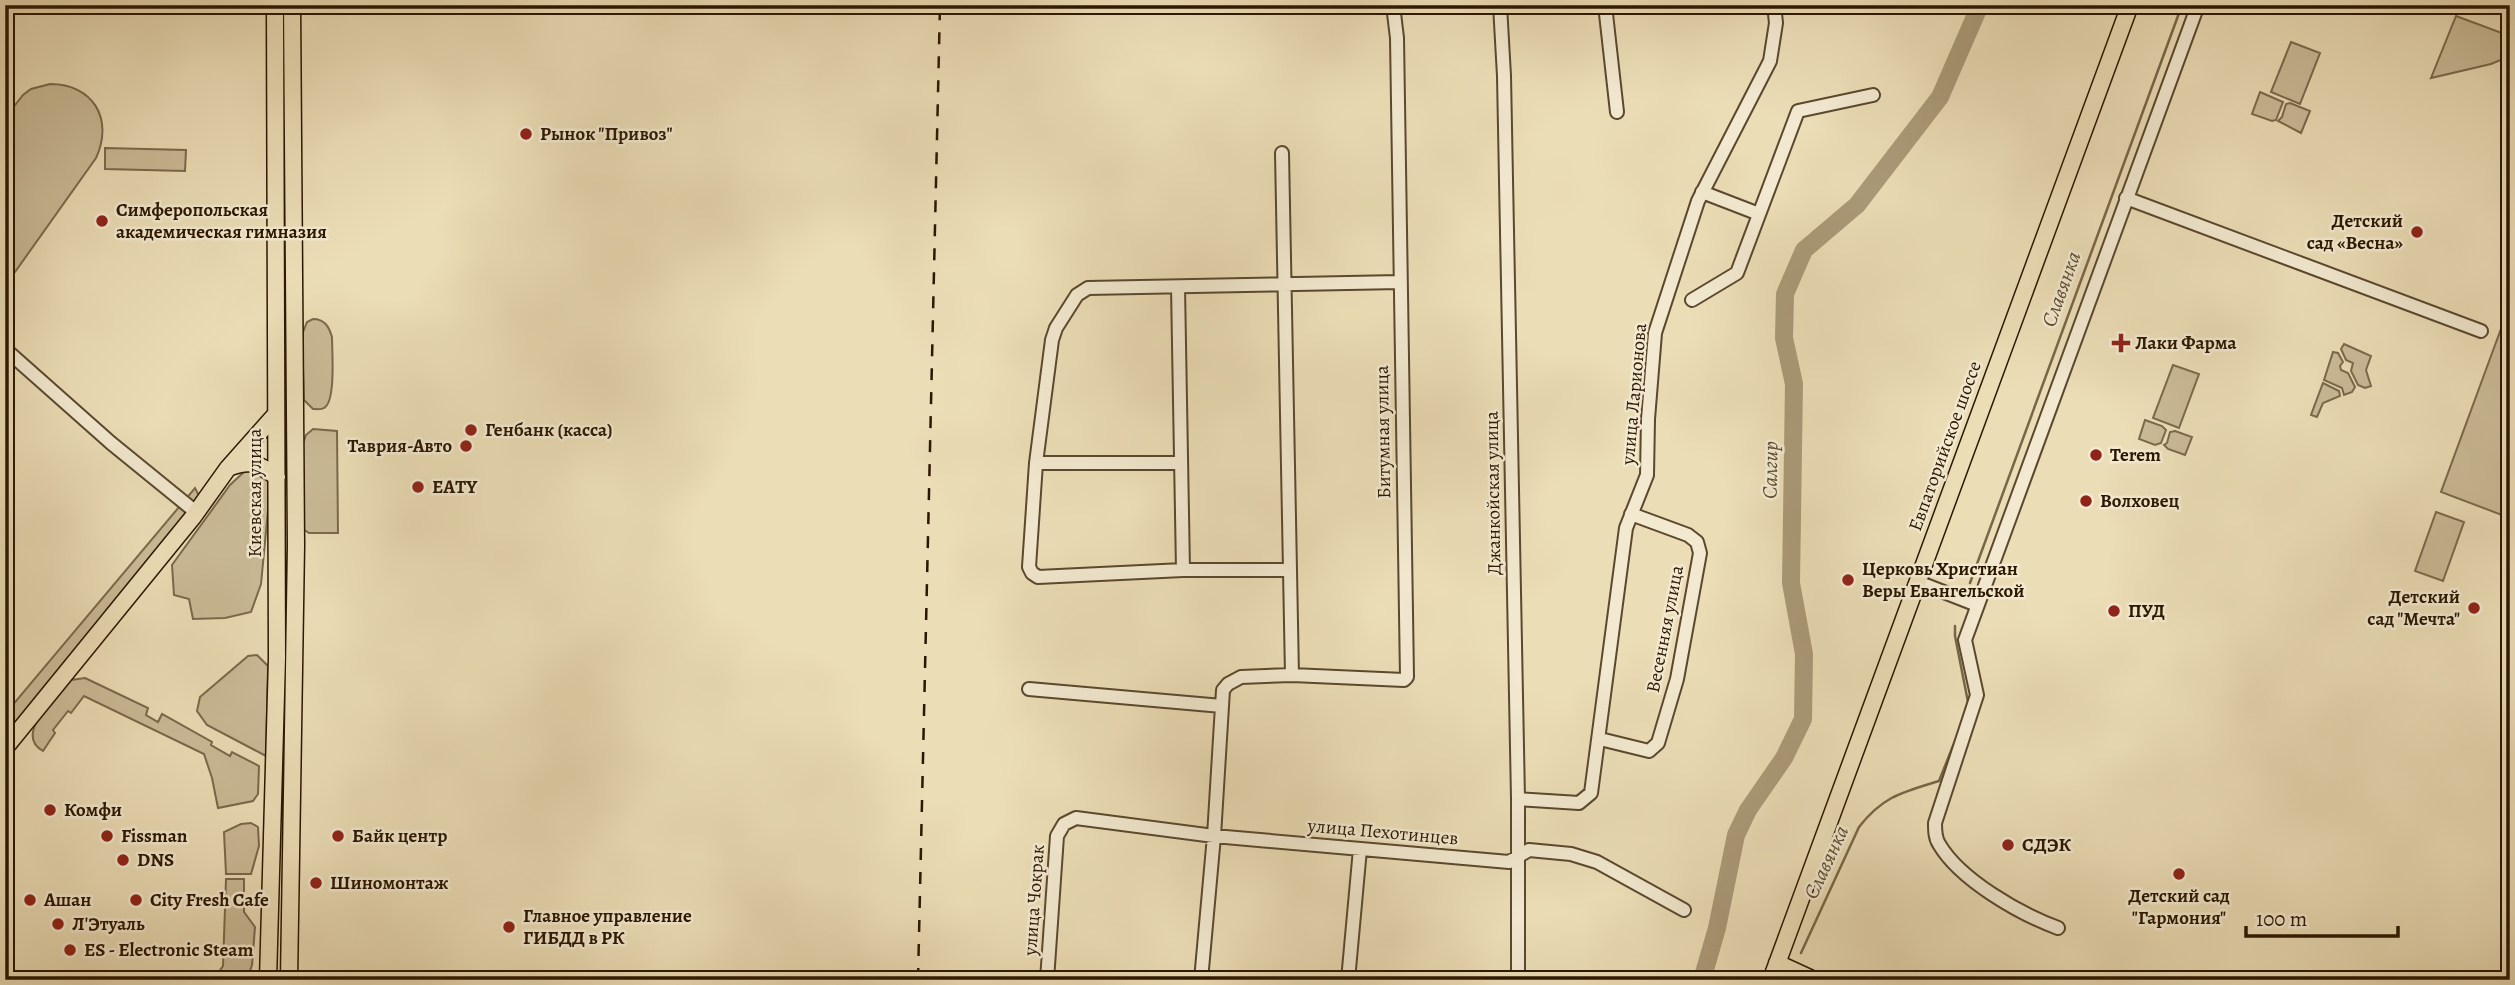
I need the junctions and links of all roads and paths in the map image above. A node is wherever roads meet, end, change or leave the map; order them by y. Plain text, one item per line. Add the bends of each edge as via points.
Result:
1 (275, 5) edge
2 (292, 5) edge
3 (1393, 5) edge
4 (1500, 5) edge
5 (1605, 5) edge
6 (1774, 5) edge
7 (2130, 5) edge
8 (2198, 5) edge
9 (1873, 95) dead end
10 (1617, 112) dead end
11 (1282, 153) dead end
12 (1702, 192) junction
13 (2126, 198) junction
14 (1759, 214) junction
15 (1400, 282) junction
16 (1286, 285) junction
17 (1178, 286) junction
18 (1692, 300) dead end
19 (2481, 331) dead end
20 (5, 349) edge
21 (276, 414) junction
22 (1036, 463) junction
23 (1181, 463) junction
24 (228, 468) junction
25 (277, 477) junction
26 (197, 513) junction
27 (1631, 514) junction
28 (1183, 570) junction
29 (1289, 570) junction
30 (1918, 582) junction
31 (1977, 605) junction
32 (1292, 675) junction
33 (1029, 688) dead end
34 (1222, 706) junction
35 (1600, 739) junction
36 (5, 748) edge
37 (1518, 799) junction
38 (293, 811) junction
39 (272, 812) junction
40 (1063, 824) joint
41 (1214, 836) junction
42 (1360, 849) junction
43 (1518, 856) junction
44 (1684, 911) dead end
45 (2058, 928) dead end
46 (1777, 963) junction
47 (268, 980) edge
48 (289, 980) edge
49 (1047, 980) edge
50 (1201, 980) edge
51 (1348, 980) edge
52 (1518, 980) edge
53 (1771, 980) edge
54 (1814, 980) edge

1 - 21 main road, Киевская улица
2 - 38 main road, Киевская улица
3 - 15 street, Битумная улица
4 - 37 street, Джанкойская улица
5 - 10 street
6 - 12 street, улица Ларионова via 1770,61
7 - 30 main road, Евпаторийское шоссе
8 - 13 street
9 - 14 street via 1798,111
11 - 16 street
12 - 14 street
12 - 27 street, улица Ларионова via 1655,333 1647,475
13 - 19 street
13 - 31 street
14 - 18 street via 1737,273
15 - 16 street
15 - 32 street, Битумная улица via 1407,677
16 - 17 street
16 - 29 street
17 - 22 street via 1088,288 1077,295 1053,334
17 - 23 street
20 - 26 street
21 - 24 main road
21 - 25 main road, Киевская улица
22 - 23 street
22 - 28 street via 1029,567 1035,576
23 - 28 street
24 - 25 main road via 251,462
24 - 26 main road
25 - 39 main road, Киевская улица
26 - 36 main road
27 - 35 street, улица Ларионова
27 - 35 street, Весенняя улица via 1689,535 1700,553 1677,679 1658,743 1649,751
28 - 29 street
29 - 32 street
30 - 31 street
30 - 46 main road, Евпаторийское шоссе
31 - 45 street via 1965,640 1977,695 1935,834 1938,844 1964,872 2028,916
32 - 34 street, Битумная улица via 1241,677 1223,690
33 - 34 street
34 - 41 street
35 - 37 street, улица Ларионова via 1592,788 1584,800
37 - 43 street, Джанкойская улица
38 - 39 street
38 - 48 main road, Киевская улица
39 - 47 main road, Киевская улица
40 - 41 street, улица Пехотинцев via 1076,818
40 - 49 street, улица Чокрак via 1057,836
41 - 42 street, улица Пехотинцев
41 - 50 street
42 - 43 street, улица Пехотинцев via 1508,862
42 - 51 street
43 - 44 street, улица Пехотинцев via 1529,850 1572,854 1597,862
43 - 52 street, Джанкойская улица
46 - 53 main road, Евпаторийское шоссе
46 - 54 main road

